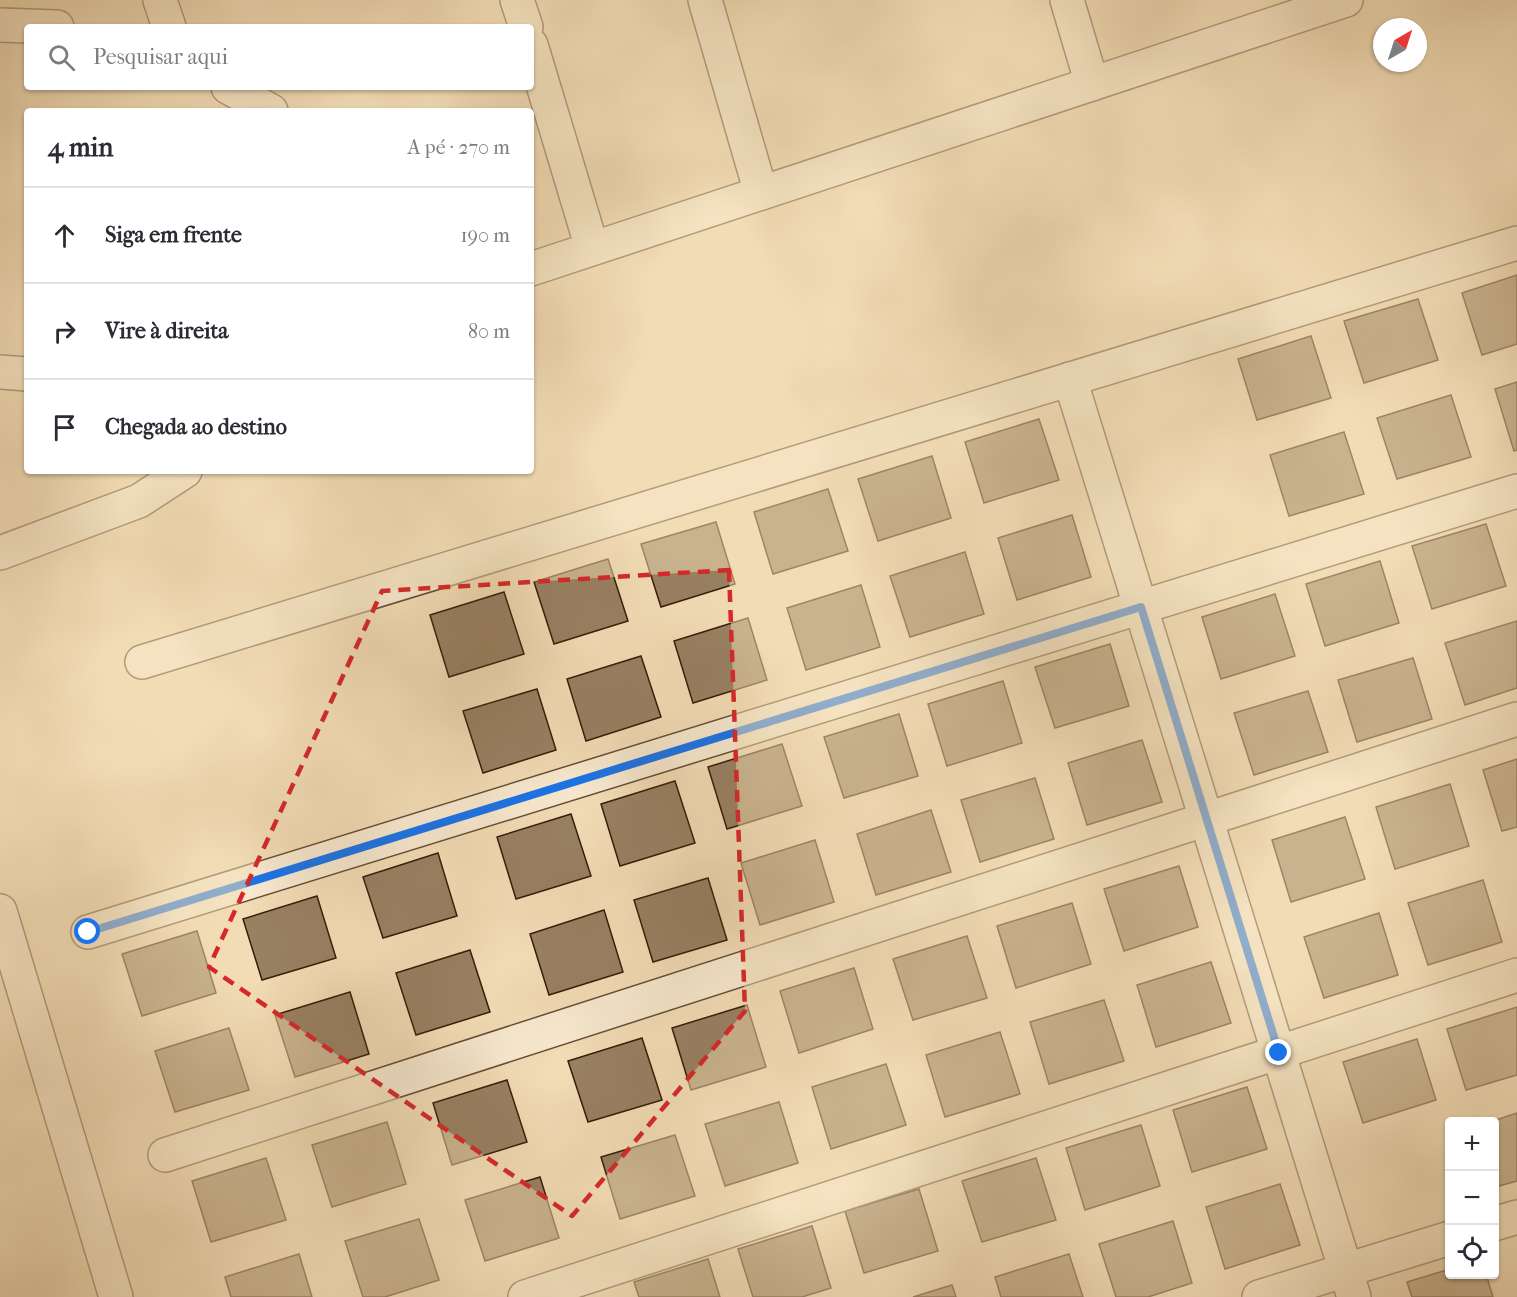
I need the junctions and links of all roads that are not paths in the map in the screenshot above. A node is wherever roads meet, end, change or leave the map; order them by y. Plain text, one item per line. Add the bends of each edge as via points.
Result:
1 (160, 0) edge
2 (518, 0) edge
3 (705, 0) edge
4 (1067, 0) edge
5 (1346, 0) edge
6 (168, 24) edge
7 (525, 24) edge
8 (0, 25) edge
9 (24, 26) edge
10 (534, 55) edge
11 (1092, 84) junction
12 (233, 90) edge
13 (266, 108) edge
14 (761, 193) junction
15 (1517, 243) edge
16 (592, 248) junction
17 (534, 268) edge
18 (0, 372) edge
19 (24, 374) edge
20 (1070, 380) junction
21 (180, 474) edge
22 (1517, 490) edge
23 (0, 553) edge
24 (1141, 607) junction
25 (142, 662) dead end
26 (1517, 719) edge
27 (1207, 819) junction
28 (0, 911) edge
29 (88, 932) dead end
30 (1517, 975) edge
31 (15, 1013) edge
32 (1279, 1053) junction
33 (165, 1155) dead end
34 (1517, 1217) edge
35 (1499, 1222) edge
36 (1445, 1240) edge
37 (1350, 1283) edge
38 (116, 1297) edge
39 (525, 1297) edge
40 (1258, 1297) edge

1 - 6 street
2 - 7 street
3 - 14 street
4 - 11 street
5 - 11 street
8 - 9 street
10 - 16 street
11 - 14 street
12 - 13 street
14 - 16 street
15 - 20 street
16 - 17 street
18 - 19 street
20 - 24 street
20 - 25 street
21 - 23 street via 139,501
22 - 24 street
24 - 27 street
24 - 29 street
26 - 27 street
27 - 32 street
27 - 33 street
28 - 31 street
30 - 32 street
31 - 38 street
32 - 37 street
32 - 39 street
34 - 35 street
36 - 37 street
37 - 40 street

